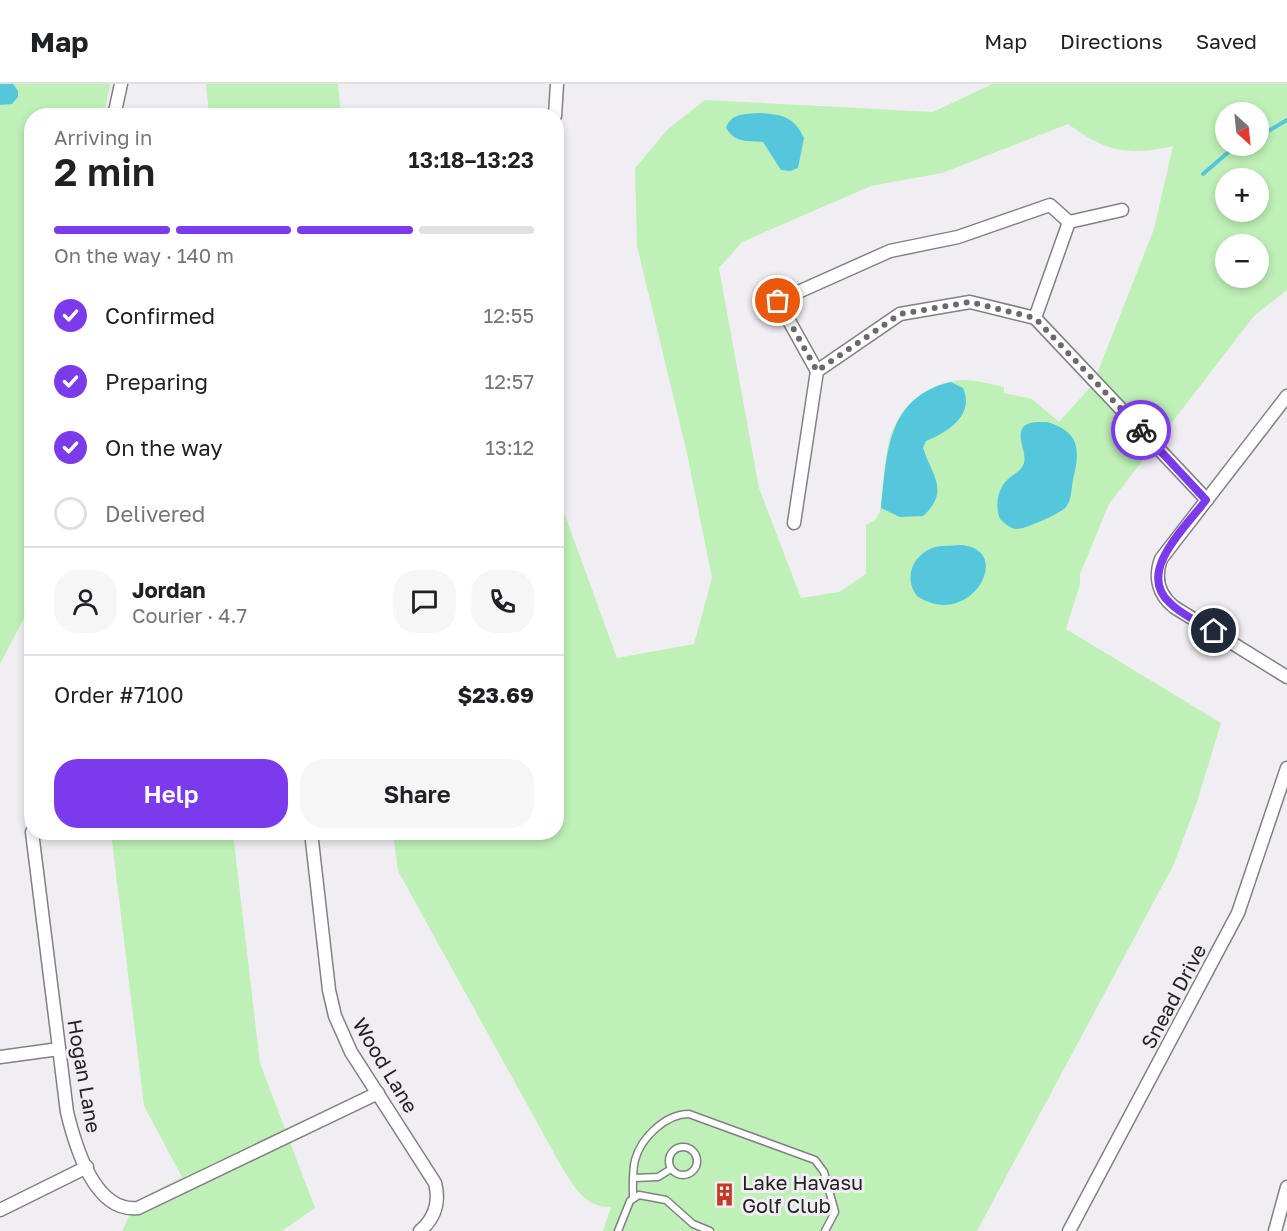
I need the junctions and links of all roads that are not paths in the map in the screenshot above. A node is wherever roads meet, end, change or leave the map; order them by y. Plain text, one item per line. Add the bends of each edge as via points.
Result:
1 (121, 84) edge
2 (557, 84) edge
3 (116, 108) edge
4 (556, 108) edge
5 (1122, 210) dead end
6 (1069, 222) junction
7 (1035, 318) junction
8 (817, 371) junction
9 (1287, 396) edge
10 (1206, 500) junction
11 (794, 523) dead end
12 (1287, 677) edge
13 (1287, 768) edge
14 (33, 840) edge
15 (312, 840) edge
16 (59, 1049) junction
17 (0, 1057) edge
18 (378, 1093) junction
19 (87, 1167) junction
20 (671, 1169) junction
21 (634, 1178) junction
22 (1287, 1187) edge
23 (633, 1198) junction
24 (0, 1210) edge
25 (420, 1231) edge
26 (618, 1231) edge
27 (710, 1231) edge
28 (825, 1231) edge
29 (1069, 1231) edge
30 (1275, 1231) edge

1 - 3 street
2 - 4 street
5 - 6 street
6 - 7 street
6 - 8 street via 1050,205 958,237 890,251 778,301
7 - 8 street via 970,302 900,314
7 - 10 street
8 - 11 street
9 - 10 street
10 - 12 street via 1161,559 1158,574 1162,593 1174,607
13 - 29 street, Snead Drive via 1238,913
14 - 16 street, Hogan Lane
15 - 18 street, Wood Lane via 332,1003 345,1041
16 - 17 street
16 - 19 street, Hogan Lane via 69,1119
18 - 19 street, Hogan Lane via 138,1208 121,1207 106,1199
18 - 25 street, Wood Lane via 435,1183 435,1210
19 - 24 street
20 - 20 lane via 680,1175 691,1172 696,1163 694,1153 685,1147 674,1149 669,1159
20 - 21 lane via 658,1177
21 - 23 lane
21 - 28 lane via 636,1157 657,1126 672,1117 689,1114 815,1160 824,1172 835,1212
22 - 30 street
23 - 26 lane
23 - 27 lane via 639,1195 666,1200 693,1224

